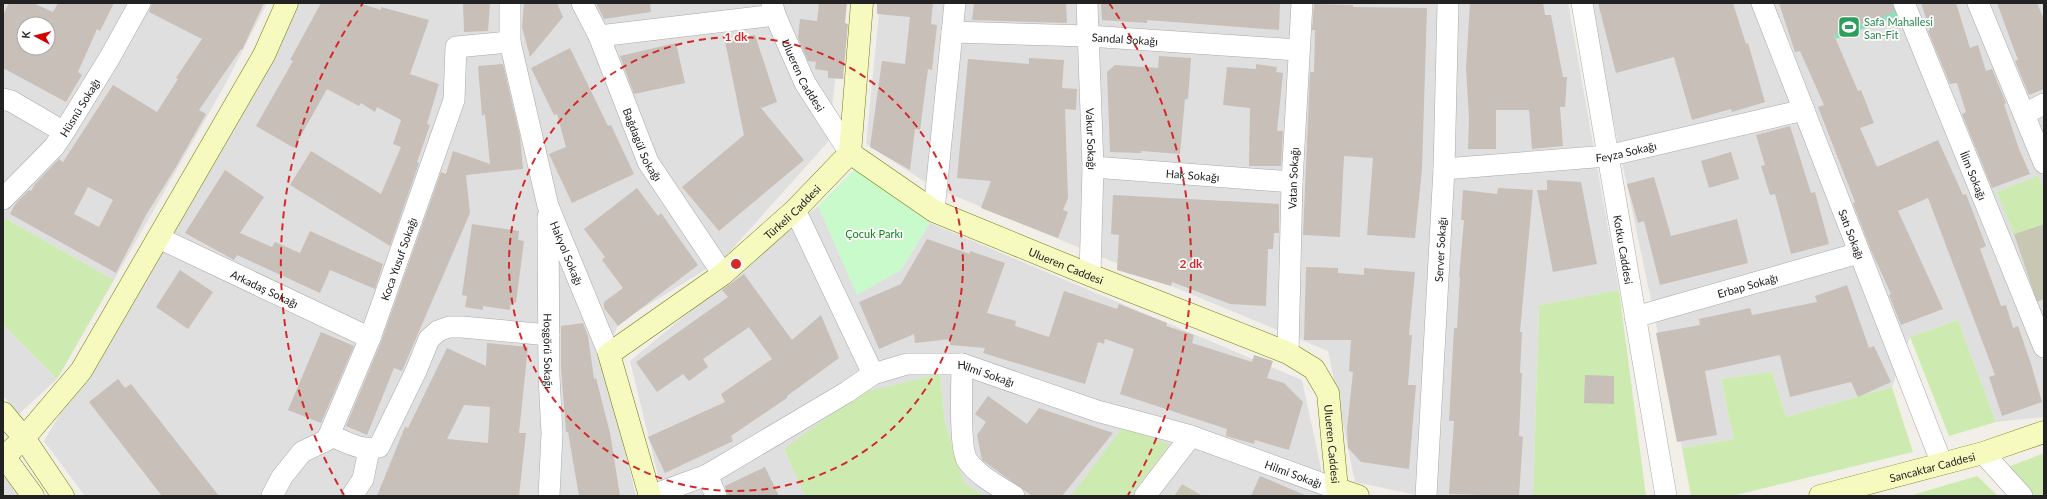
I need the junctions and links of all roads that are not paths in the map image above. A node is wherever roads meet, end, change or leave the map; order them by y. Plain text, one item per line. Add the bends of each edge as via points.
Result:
1 (140, 3) edge
2 (287, 3) edge
3 (510, 3) edge
4 (582, 3) edge
5 (862, 3) edge
6 (956, 3) edge
7 (1087, 3) edge
8 (1302, 3) edge
9 (1448, 3) edge
10 (1582, 3) edge
11 (1762, 3) edge
12 (1904, 3) edge
13 (1978, 3) edge
14 (773, 9) edge
15 (952, 32) junction
16 (599, 36) junction
17 (1088, 36) junction
18 (510, 42) junction
19 (1298, 50) junction
20 (3, 99) edge
21 (2044, 104) edge
22 (1804, 110) junction
23 (2024, 114) junction
24 (64, 132) junction
25 (850, 153) junction
26 (1607, 156) junction
27 (2044, 163) edge
28 (1093, 167) junction
29 (1444, 169) junction
30 (1292, 182) junction
31 (3, 199) edge
32 (548, 206) junction
33 (796, 210) junction
34 (934, 211) junction
35 (159, 238) junction
36 (1859, 253) junction
37 (723, 274) junction
38 (1090, 275) junction
39 (1635, 317) junction
40 (548, 335) junction
41 (370, 338) junction
42 (2044, 347) edge
43 (1288, 353) junction
44 (609, 354) junction
45 (962, 364) junction
46 (873, 374) junction
47 (3, 413) edge
48 (2044, 432) edge
49 (329, 435) junction
50 (1191, 436) junction
51 (24, 438) junction
52 (369, 450) junction
53 (1982, 453) junction
54 (3, 456) edge
55 (1942, 464) junction
56 (707, 475) junction
57 (1337, 489) junction
58 (33, 496) edge
59 (63, 496) edge
60 (272, 496) edge
61 (352, 496) edge
62 (549, 496) edge
63 (650, 496) edge
64 (716, 496) edge
65 (1014, 496) edge
66 (1145, 496) edge
67 (1358, 496) edge
68 (1426, 496) edge
69 (1666, 496) edge
70 (1820, 496) edge
71 (2022, 496) edge

1 - 24 street, Hüsnü Sokağı
2 - 35 street via 264,55
3 - 18 street, Hakyol Sokağı
4 - 16 street, Bağdagül Sokağı
5 - 25 street
6 - 15 street
7 - 17 street, Vakur Sokağı
8 - 19 street, Vatan Sokağı
9 - 29 street, Server Sokağı
10 - 26 street, Kotku Caddesi
11 - 22 street, Satı Sokağı
12 - 42 street, İlim Sokağı
13 - 23 street
14 - 16 street
14 - 25 street, Ulueren Caddesi via 805,83
15 - 17 street, Sandal Sokağı
15 - 34 street
16 - 37 street, Bağdagül Sokağı via 648,162
17 - 19 street, Sandal Sokağı
17 - 28 street, Vakur Sokağı
18 - 32 street, Hakyol Sokağı
18 - 41 street, Koca Yusuf Sokağı via 456,47 454,100
19 - 30 street, Vatan Sokağı
20 - 24 street via 11,101
21 - 23 street
22 - 26 street, Feyza Sokağı
22 - 36 street, Satı Sokağı
23 - 27 street
24 - 31 street, Hüsnü Sokağı via 54,146
25 - 33 street, Türkeli Caddesi
25 - 34 street, Ulueren Caddesi
26 - 29 street, Feyza Sokağı
26 - 39 street, Kotku Caddesi
28 - 30 street, Hak Sokağı
28 - 38 street, Vakur Sokağı
29 - 68 street, Server Sokağı
30 - 43 street, Vatan Sokağı
32 - 40 street, Hoşgörü Sokağı
32 - 44 street, Hakyol Sokağı
33 - 37 street, Türkeli Caddesi
33 - 46 street
34 - 38 street, Ulueren Caddesi
35 - 41 street, Arkadaş Sokağı
35 - 51 street via 81,371
36 - 39 street, Erbap Sokağı
36 - 55 street, Satı Sokağı
37 - 44 street, Türkeli Caddesi
38 - 43 street, Ulueren Caddesi
39 - 69 street, Kotku Caddesi
40 - 52 street via 462,327 449,327 438,331 429,339 382,442 379,447
40 - 62 street, Hoşgörü Sokağı via 552,433
41 - 49 street, Koca Yusuf Sokağı
43 - 57 street, Ulueren Caddesi via 1314,369 1328,393
44 - 63 street, Hakyol Sokağı
45 - 46 street, Hilmi Sokağı via 907,364
45 - 50 street, Hilmi Sokağı via 1097,411
45 - 65 street via 962,434 967,459 990,482
46 - 56 street, Hilmi Sokağı
47 - 51 street
48 - 53 street, Sancaktar Caddesi
49 - 52 street
49 - 60 street via 327,440 302,452
50 - 57 street, Hilmi Sokağı
50 - 66 street
51 - 54 street
51 - 59 street
52 - 61 street via 364,479
53 - 55 street, Sancaktar Caddesi
53 - 71 street
54 - 58 street
55 - 70 street, Sancaktar Caddesi
56 - 63 street, Hilmi Sokağı
56 - 64 street
57 - 67 street, Ulueren Caddesi

